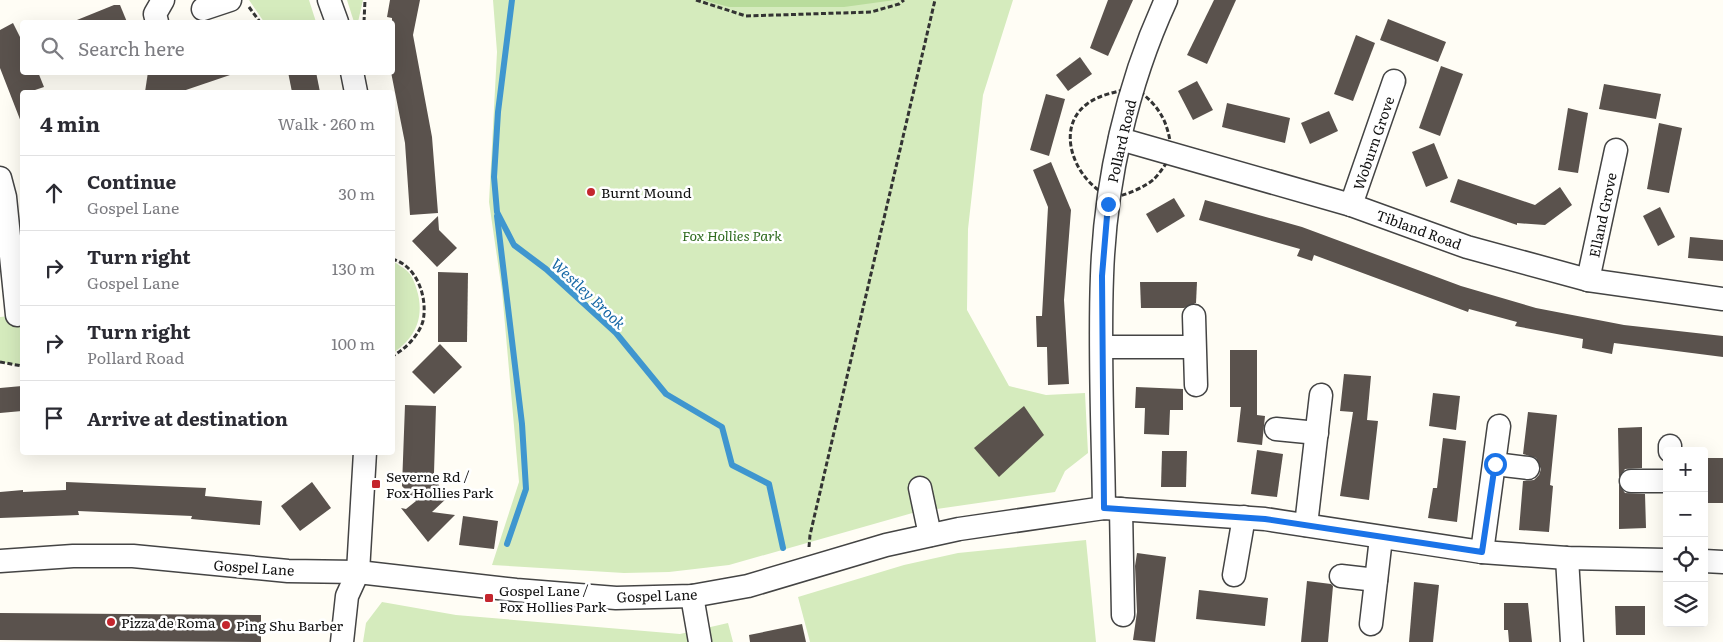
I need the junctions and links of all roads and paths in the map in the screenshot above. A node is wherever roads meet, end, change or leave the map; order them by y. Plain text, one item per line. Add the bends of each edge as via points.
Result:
1 (163, 0) edge
2 (230, 0) edge
3 (244, 0) edge
4 (329, 0) edge
5 (365, 0) edge
6 (696, 0) edge
7 (904, 0) edge
8 (935, 0) edge
9 (1166, 0) edge
10 (200, 11) edge
11 (156, 20) edge
12 (259, 20) edge
13 (336, 20) edge
14 (364, 20) edge
15 (353, 75) edge
16 (1394, 82) dead end
17 (356, 90) edge
18 (1120, 139) junction
19 (1616, 150) dead end
20 (0, 178) edge
21 (1351, 205) junction
22 (395, 261) edge
23 (1588, 280) junction
24 (1723, 299) edge
25 (13, 315) edge
26 (1194, 316) dead end
27 (1102, 347) junction
28 (1194, 347) junction
29 (395, 354) edge
30 (0, 362) edge
31 (20, 366) edge
32 (1196, 385) dead end
33 (1321, 395) dead end
34 (1499, 426) dead end
35 (1276, 429) dead end
36 (1317, 433) junction
37 (365, 455) edge
38 (1495, 464) junction
39 (1528, 468) dead end
40 (1631, 481) dead end
41 (1663, 481) edge
42 (920, 488) dead end
43 (1113, 509) junction
44 (1244, 517) junction
45 (1306, 525) junction
46 (930, 536) junction
47 (1381, 538) junction
48 (1482, 552) junction
49 (1567, 558) junction
50 (1663, 560) edge
51 (0, 561) edge
52 (1708, 561) edge
53 (1723, 562) edge
54 (808, 569) junction
55 (358, 572) junction
56 (1234, 575) dead end
57 (1341, 576) dead end
58 (1376, 580) junction
59 (692, 596) junction
60 (1123, 615) dead end
61 (1371, 624) dead end
62 (342, 642) edge
63 (700, 642) edge
64 (1572, 642) edge

1 - 11 street via 155,14
2 - 10 street
3 - 12 path
4 - 13 street
5 - 14 path
6 - 7 path via 746,16 871,12
8 - 54 path via 812,526
9 - 18 street, Pollard Road via 1139,66
15 - 17 street
16 - 21 street, Woburn Grove
18 - 21 street, Tibland Road
18 - 27 street, Pollard Road via 1108,204 1102,276
19 - 23 street, Elland Grove
20 - 25 street via 5,197
21 - 23 street, Tibland Road via 1467,247
22 - 29 path via 412,272 419,283 424,310 422,322 412,340
23 - 24 street, Tibland Road
26 - 28 street
27 - 28 street
27 - 43 street, Pollard Road
28 - 32 street
30 - 31 path
33 - 36 street
34 - 38 street
35 - 36 street
36 - 45 street
37 - 55 street
38 - 39 street
38 - 48 street
40 - 41 street
42 - 46 street
43 - 44 street, Gospel Lane
43 - 46 street, Gospel Lane
43 - 60 street, Pollard Road
44 - 45 street, Gospel Lane
44 - 56 street
45 - 47 street, Gospel Lane
46 - 54 street, Gospel Lane via 886,545
47 - 48 street, Gospel Lane
47 - 58 street
48 - 49 street, Gospel Lane
49 - 50 street, Gospel Lane
49 - 64 street
51 - 55 street, Gospel Lane via 133,556 288,571
52 - 53 street
54 - 59 street, Gospel Lane via 748,586
55 - 59 street, Gospel Lane via 616,598
55 - 62 street via 346,596
57 - 58 street
58 - 61 street
59 - 63 street

